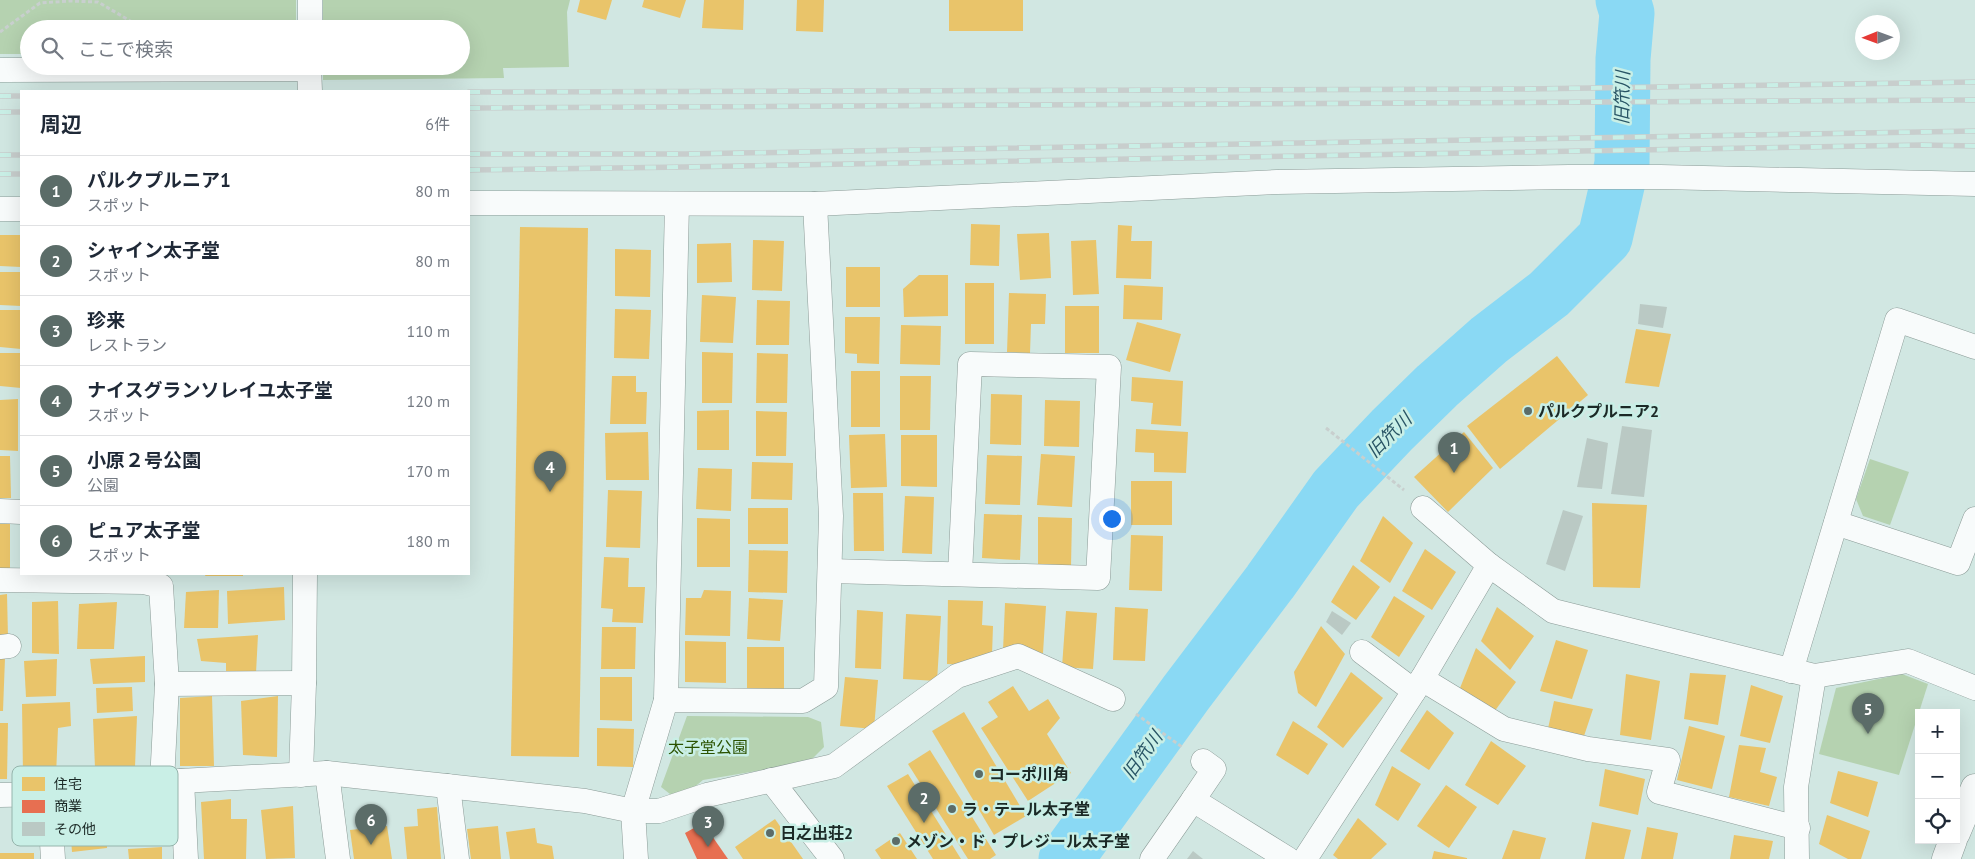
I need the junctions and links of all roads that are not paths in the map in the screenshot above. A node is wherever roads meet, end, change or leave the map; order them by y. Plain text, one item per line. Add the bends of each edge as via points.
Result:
1 (310, 0) edge
2 (310, 20) edge
3 (0, 70) edge
4 (20, 70) edge
5 (258, 75) edge
6 (309, 76) edge
7 (1975, 184) edge
8 (470, 203) edge
9 (677, 204) junction
10 (815, 204) junction
11 (0, 209) edge
12 (20, 209) edge
13 (1975, 347) edge
14 (1415, 500) road end
15 (0, 511) edge
16 (20, 512) edge
17 (1975, 519) edge
18 (1836, 523) junction
19 (1489, 565) junction
20 (830, 571) junction
21 (960, 574) junction
22 (305, 575) edge
23 (144, 578) edge
24 (0, 580) edge
25 (1362, 652) dead end
26 (1791, 671) junction
27 (1814, 676) junction
28 (304, 683) junction
29 (167, 684) junction
30 (1418, 685) junction
31 (1975, 688) edge
32 (1113, 699) road end
33 (666, 700) junction
34 (1203, 761) road end
35 (171, 766) edge
36 (327, 773) junction
37 (301, 775) junction
38 (771, 780) junction
39 (178, 782) edge
40 (448, 786) junction
41 (1975, 788) edge
42 (1193, 800) junction
43 (633, 811) junction
44 (178, 815) edge
45 (1960, 824) edge
46 (1798, 828) junction
47 (1952, 844) edge
48 (53, 846) edge
49 (54, 859) edge
50 (186, 859) edge
51 (338, 859) edge
52 (457, 859) edge
53 (636, 859) edge
54 (832, 859) edge
55 (1152, 859) edge
56 (1288, 859) edge
57 (1305, 859) edge
58 (1797, 859) edge
59 (1946, 859) edge

1 - 2 street
3 - 4 street
5 - 6 street
7 - 10 street via 1660,177 1277,182
8 - 9 street
9 - 10 street
9 - 33 street
10 - 20 street via 831,516
11 - 12 street
13 - 18 street via 1897,320
14 - 19 street
15 - 16 street
17 - 18 street via 1958,563
18 - 26 street
19 - 26 street via 1552,611
19 - 30 street
20 - 21 street
20 - 33 street via 826,687 803,701
21 - 21 street via 1098,578 1109,368 970,364
22 - 28 street
23 - 24 street
23 - 29 street via 161,586
25 - 30 street
26 - 27 street
27 - 31 street via 1908,661
27 - 46 street via 1796,787
28 - 29 street
28 - 37 street
29 - 35 street
30 - 46 street via 1504,729 1588,749 1668,760 1659,792
30 - 57 street
32 - 38 street via 1018,656 956,676 834,766
33 - 43 street
34 - 42 street via 1214,769
36 - 37 street
36 - 40 street
36 - 51 street
37 - 39 street
38 - 43 street via 707,795 659,811
38 - 54 street
40 - 43 street via 584,801
40 - 52 street
41 - 45 street
42 - 55 street
42 - 56 street
43 - 53 street
44 - 50 street
46 - 58 street
47 - 59 street
48 - 49 street

